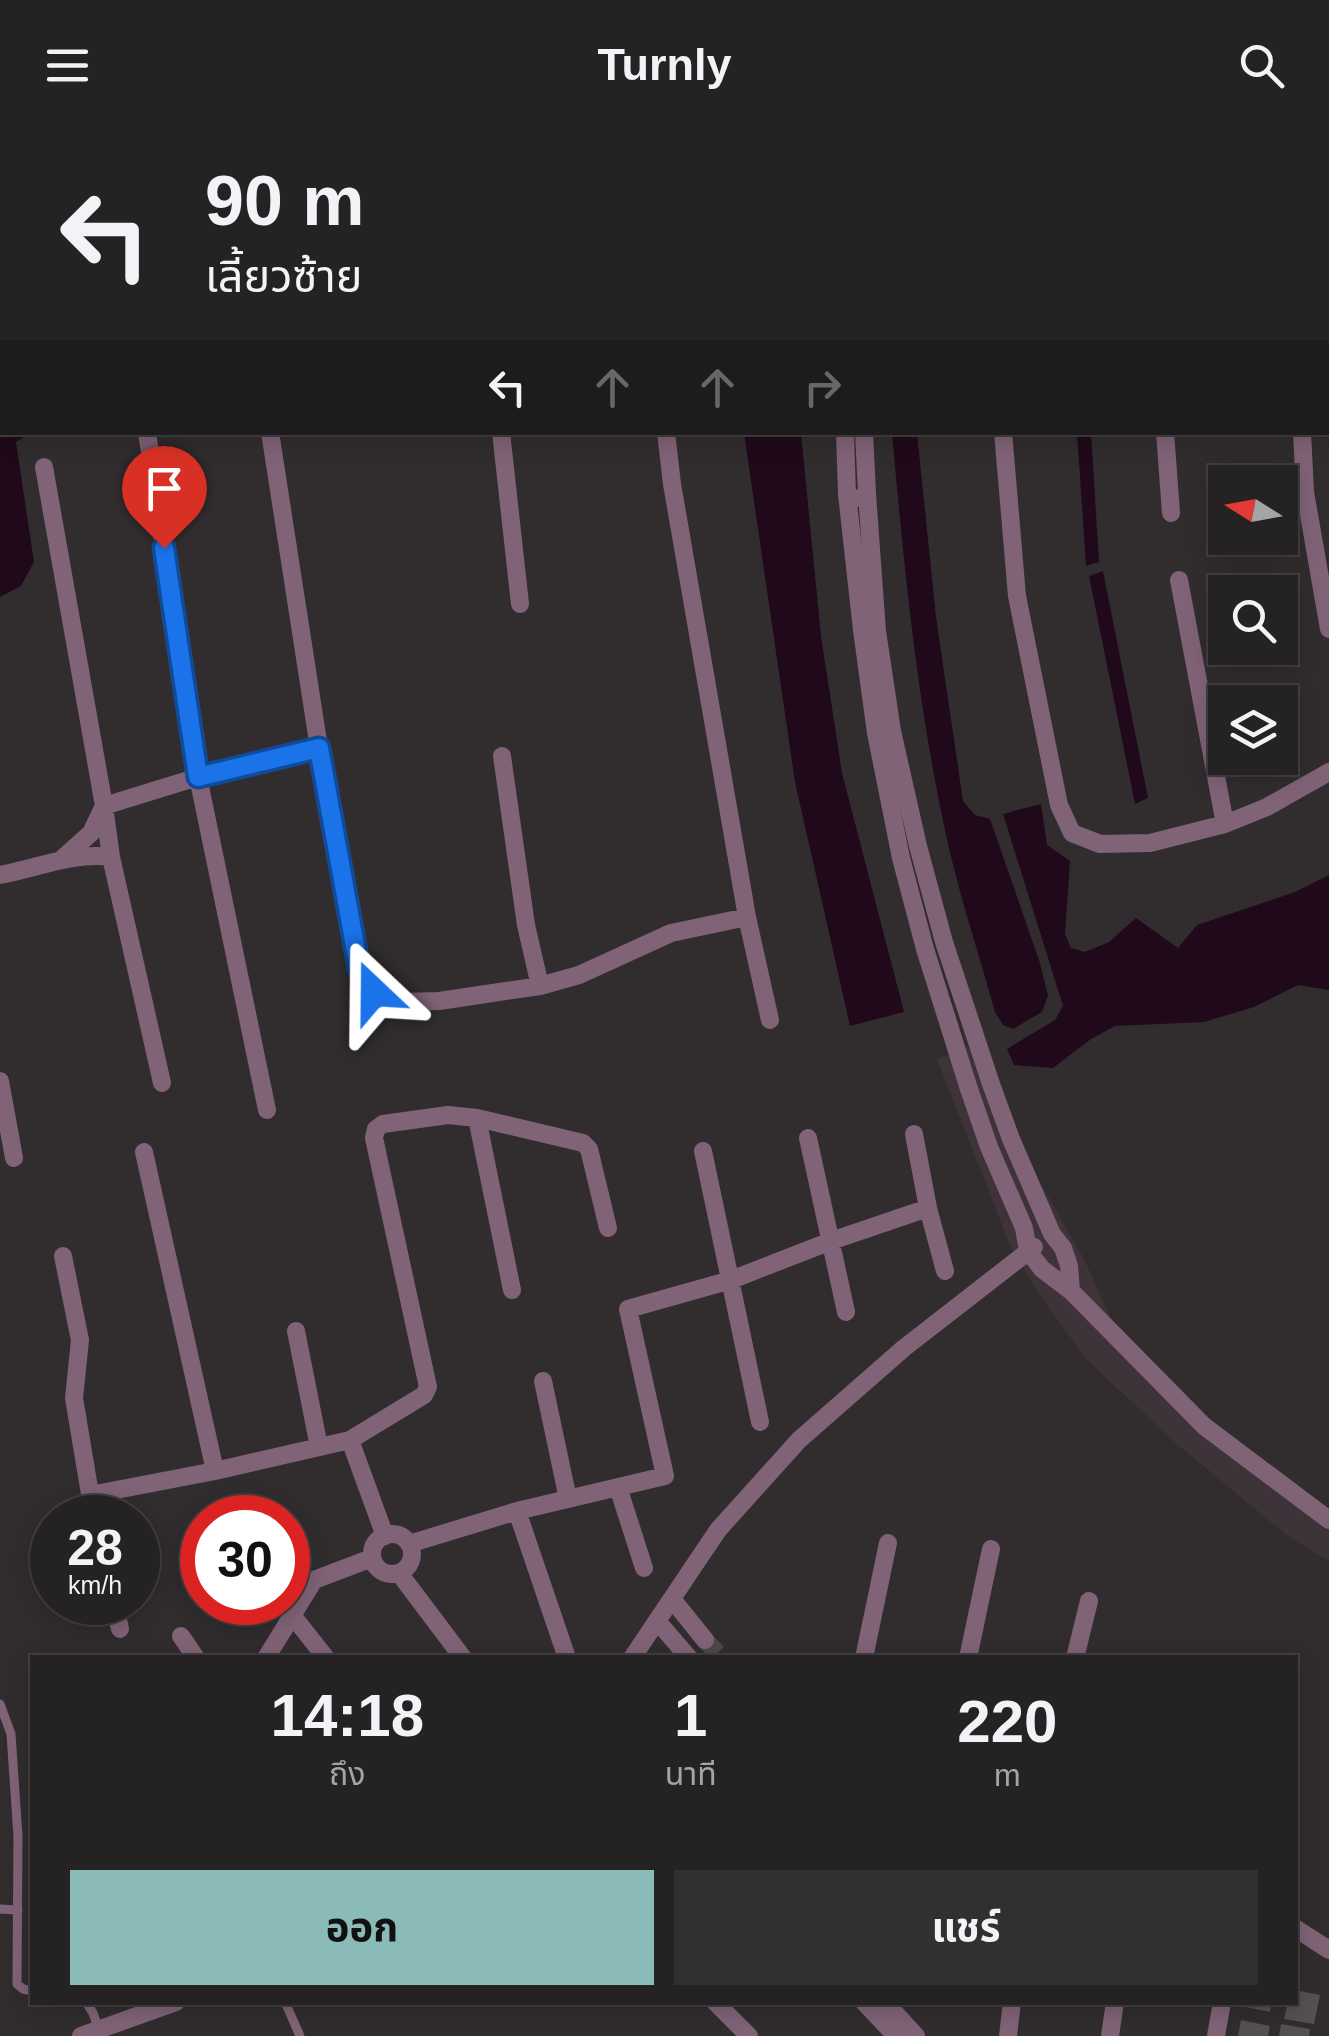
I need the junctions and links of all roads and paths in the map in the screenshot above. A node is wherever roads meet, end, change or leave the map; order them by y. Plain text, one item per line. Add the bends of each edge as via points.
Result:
1 (147, 435) edge
2 (270, 435) edge
3 (500, 435) edge
4 (666, 435) edge
5 (846, 435) edge
6 (864, 435) edge
7 (1003, 435) edge
8 (1165, 435) edge
9 (1302, 435) edge
10 (44, 467) dead end
11 (847, 494) junction
12 (867, 494) junction
13 (1170, 513) dead end
14 (1179, 580) dead end
15 (520, 604) dead end
16 (1329, 629) edge
17 (319, 748) junction
18 (502, 756) dead end
19 (1329, 772) edge
20 (198, 777) junction
21 (104, 806) junction
22 (1225, 824) junction
23 (112, 857) junction
24 (63, 858) junction
25 (0, 875) edge
26 (747, 918) junction
27 (540, 986) junction
28 (770, 1020) dead end
29 (0, 1081) edge
30 (162, 1083) dead end
31 (991, 1084) junction
32 (969, 1089) junction
33 (266, 1110) dead end
34 (477, 1118) junction
35 (914, 1134) dead end
36 (808, 1138) dead end
37 (703, 1151) dead end
38 (144, 1152) dead end
39 (14, 1158) dead end
40 (928, 1208) junction
41 (608, 1228) dead end
42 (1052, 1234) junction
43 (831, 1241) junction
44 (1028, 1251) junction
45 (63, 1256) dead end
46 (945, 1271) dead end
47 (731, 1280) junction
48 (512, 1290) dead end
49 (1071, 1291) junction
50 (846, 1312) dead end
51 (296, 1332) dead end
52 (544, 1381) dead end
53 (760, 1422) dead end
54 (350, 1440) junction
55 (320, 1447) junction
56 (215, 1471) junction
57 (618, 1486) junction
58 (90, 1495) joint
59 (568, 1499) junction
60 (518, 1511) junction
61 (1329, 1520) edge
62 (382, 1529) junction
63 (888, 1543) dead end
64 (409, 1544) junction
65 (991, 1548) dead end
66 (372, 1558) junction
67 (644, 1568) dead end
68 (398, 1573) junction
69 (310, 1586) edge
70 (672, 1599) junction
71 (1088, 1601) dead end
72 (658, 1622) junction
73 (119, 1625) edge
74 (286, 1625) edge
75 (300, 1625) edge
76 (120, 1629) dead end
77 (181, 1636) dead end
78 (705, 1640) tunnel mouth
79 (194, 1655) edge
80 (268, 1655) edge
81 (324, 1655) edge
82 (461, 1655) edge
83 (566, 1655) edge
84 (634, 1655) edge
85 (686, 1655) tunnel mouth
86 (865, 1655) edge
87 (969, 1655) edge
88 (1077, 1655) edge
89 (0, 1704) edge
90 (0, 1909) edge
91 (18, 1910) junction
92 (1298, 1930) edge
93 (1329, 1950) edge
94 (30, 1990) edge
95 (88, 2005) edge
96 (168, 2005) edge
97 (286, 2005) edge
98 (718, 2005) edge
99 (867, 2005) edge
100 (888, 2005) edge
101 (1012, 2005) edge
102 (1115, 2005) edge
103 (1221, 2005) edge
104 (1233, 2005) edge
105 (90, 2033) edge
106 (300, 2036) edge
107 (749, 2036) edge
108 (896, 2036) edge
109 (916, 2036) edge
110 (1008, 2036) edge
111 (1110, 2036) edge
112 (1216, 2036) edge
113 (1228, 2036) edge

1 - 20 street
2 - 17 street
3 - 15 street
4 - 26 street
5 - 11 street
6 - 12 street
7 - 22 street via 1017,596 1059,805 1072,833 1100,844 1150,842
8 - 13 street
9 - 16 street
10 - 21 street
11 - 12 street
11 - 32 street via 876,734 897,840
12 - 31 street via 892,731 944,942
14 - 22 street
17 - 20 street
17 - 27 street via 359,968 374,992 402,1002 439,1001
18 - 27 street
19 - 22 street
20 - 21 street
20 - 33 street
21 - 23 street
21 - 24 street via 91,833
23 - 24 street
23 - 30 street
24 - 25 street
26 - 27 street via 671,933
26 - 28 street
29 - 39 street
31 - 32 street via 980,1094
31 - 42 street
32 - 44 street
34 - 41 street via 584,1143
34 - 48 street
34 - 54 street via 383,1124 374,1134 428,1388
35 - 40 street
36 - 43 street
37 - 47 street
38 - 56 street
40 - 43 street
40 - 46 street
42 - 44 street
42 - 49 street via 1063,1248
43 - 47 street
43 - 50 street
44 - 49 street
44 - 70 street via 800,1440 718,1530
45 - 58 street via 80,1340 74,1398
47 - 53 street
47 - 57 street via 628,1309 665,1476
49 - 61 street via 1204,1426
51 - 55 street
52 - 59 street
54 - 55 street
54 - 62 street
55 - 56 street
56 - 58 street
57 - 59 street
57 - 67 street
59 - 60 street
60 - 64 street
60 - 83 street
62 - 64 street
62 - 66 street
63 - 86 street
64 - 68 street via 409,1564
65 - 87 street
66 - 68 street via 379,1570
66 - 69 street
68 - 82 street
70 - 72 street
70 - 78 street
71 - 88 street
72 - 84 street
72 - 85 street
73 - 76 street
74 - 80 street
75 - 81 street
77 - 79 street
89 - 91 lane via 11,1734
90 - 91 lane
91 - 94 lane via 18,1984
92 - 93 street
95 - 105 lane
96 - 105 street
97 - 106 lane
98 - 107 street
99 - 108 street
100 - 109 street
101 - 110 street
102 - 111 street
103 - 112 street
104 - 113 street

